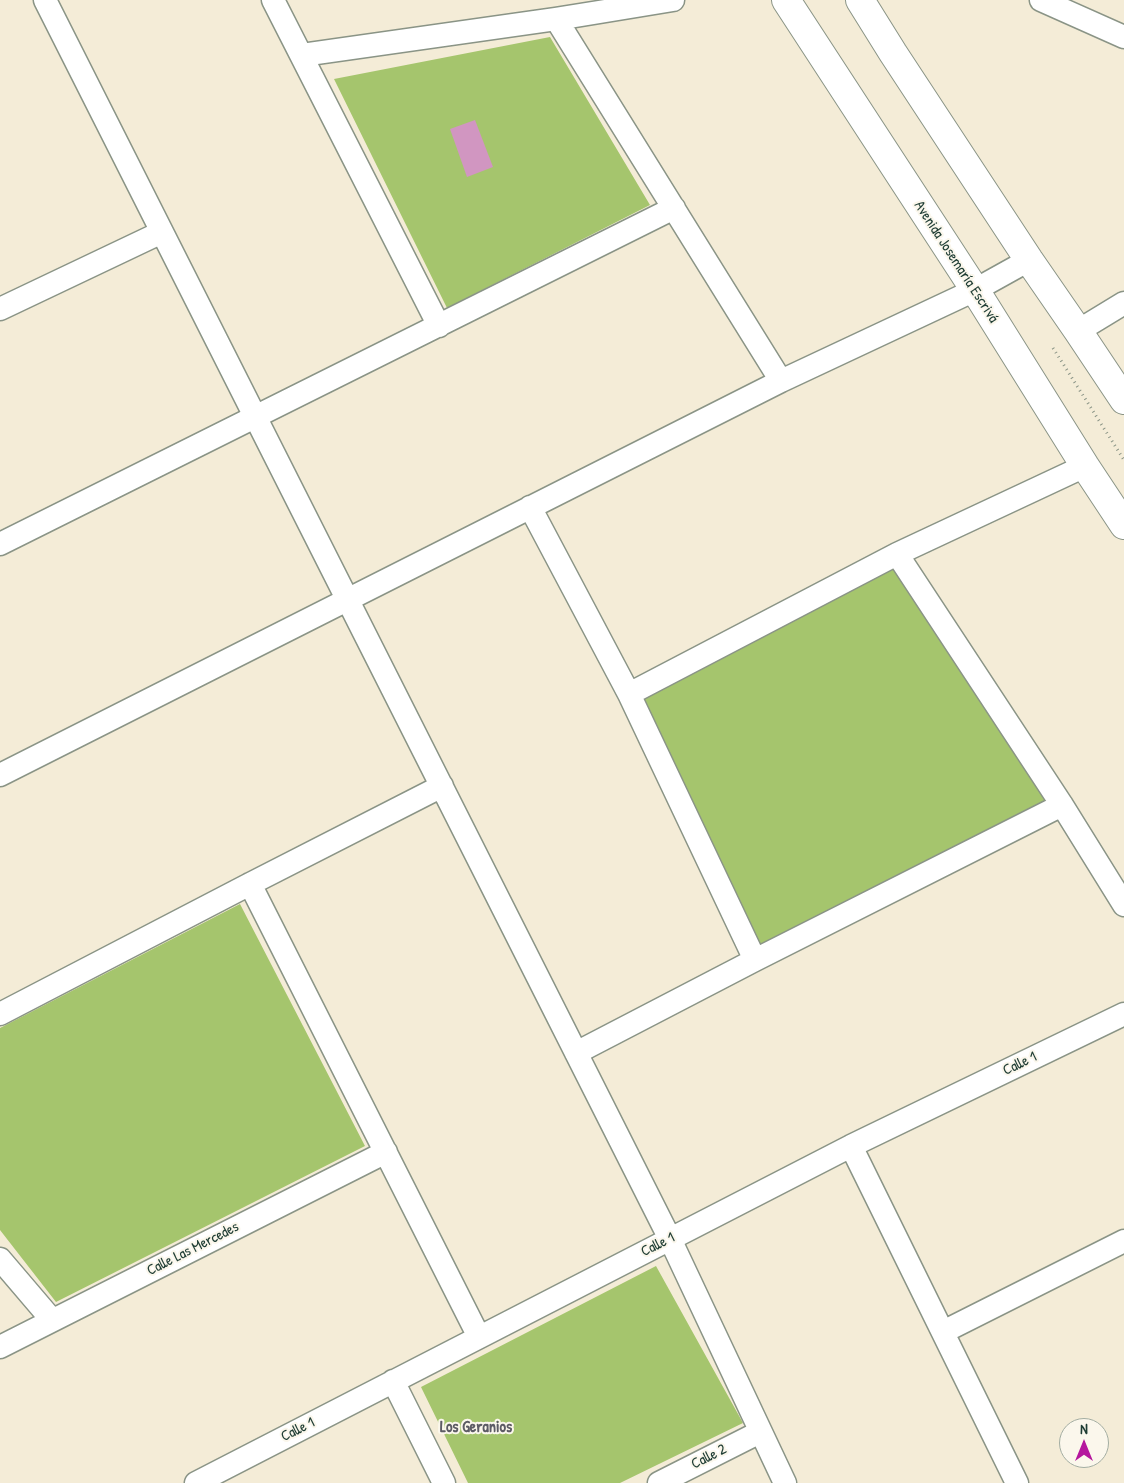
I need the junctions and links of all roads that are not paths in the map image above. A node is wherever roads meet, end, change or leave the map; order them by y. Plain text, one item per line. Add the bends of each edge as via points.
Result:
1 (46, 0) edge
2 (273, 0) edge
3 (674, 0) edge
4 (786, 0) edge
5 (860, 0) edge
6 (1041, 0) edge
7 (556, 19) junction
8 (1124, 37) edge
9 (302, 55) junction
10 (674, 208) junction
11 (162, 232) junction
12 (1029, 260) junction
13 (975, 290) junction
14 (1124, 303) edge
15 (0, 309) edge
16 (439, 326) junction
17 (1078, 331) junction
18 (780, 381) junction
19 (1124, 400) edge
20 (256, 417) junction
21 (1085, 466) junction
22 (530, 507) junction
23 (1124, 526) edge
24 (0, 544) edge
25 (897, 554) junction
26 (348, 600) junction
27 (629, 694) junction
28 (0, 775) edge
29 (442, 786) junction
30 (1062, 805) junction
31 (250, 884) junction
32 (1124, 905) edge
33 (755, 960) junction
34 (0, 1014) edge
35 (1124, 1014) edge
36 (576, 1054) junction
37 (851, 1146) junction
38 (386, 1152) junction
39 (670, 1239) junction
40 (1124, 1242) edge
41 (0, 1259) edge
42 (52, 1320) junction
43 (943, 1332) junction
44 (479, 1337) junction
45 (0, 1347) edge
46 (393, 1381) junction
47 (760, 1432) junction
48 (196, 1483) edge
49 (444, 1483) edge
50 (658, 1483) edge
51 (785, 1483) edge
52 (1017, 1483) edge

1 - 11 street
2 - 9 street
3 - 7 street
4 - 13 main road, Avenida Josemaría Escrivá
5 - 12 main road
6 - 8 street
7 - 9 street
7 - 10 street
9 - 16 street
10 - 16 street
10 - 18 street
11 - 15 street
11 - 20 street
12 - 13 street
12 - 17 main road
13 - 18 street
13 - 21 main road, Avenida Josemaría Escrivá
14 - 17 street
16 - 20 street
17 - 19 main road
18 - 22 street
20 - 24 street
20 - 26 street
21 - 23 main road, Avenida Josemaría Escrivá
21 - 25 street
22 - 26 street
22 - 27 street
25 - 27 street
25 - 30 street
26 - 28 street
26 - 29 street
27 - 33 street
29 - 31 street
29 - 36 street
30 - 32 street
30 - 33 street
31 - 34 street
31 - 38 street
33 - 36 street
35 - 37 street, Calle 1
36 - 39 street
37 - 39 street, Calle 1
37 - 43 street
38 - 42 street, Calle Las Mercedes
38 - 44 street
39 - 44 street, Calle 1
39 - 47 street
40 - 43 street
41 - 42 street
42 - 45 street, Calle Las Mercedes
43 - 52 street
44 - 46 street, Calle 1
46 - 48 street, Calle 1
46 - 49 street
47 - 50 street, Calle 2
47 - 51 street

